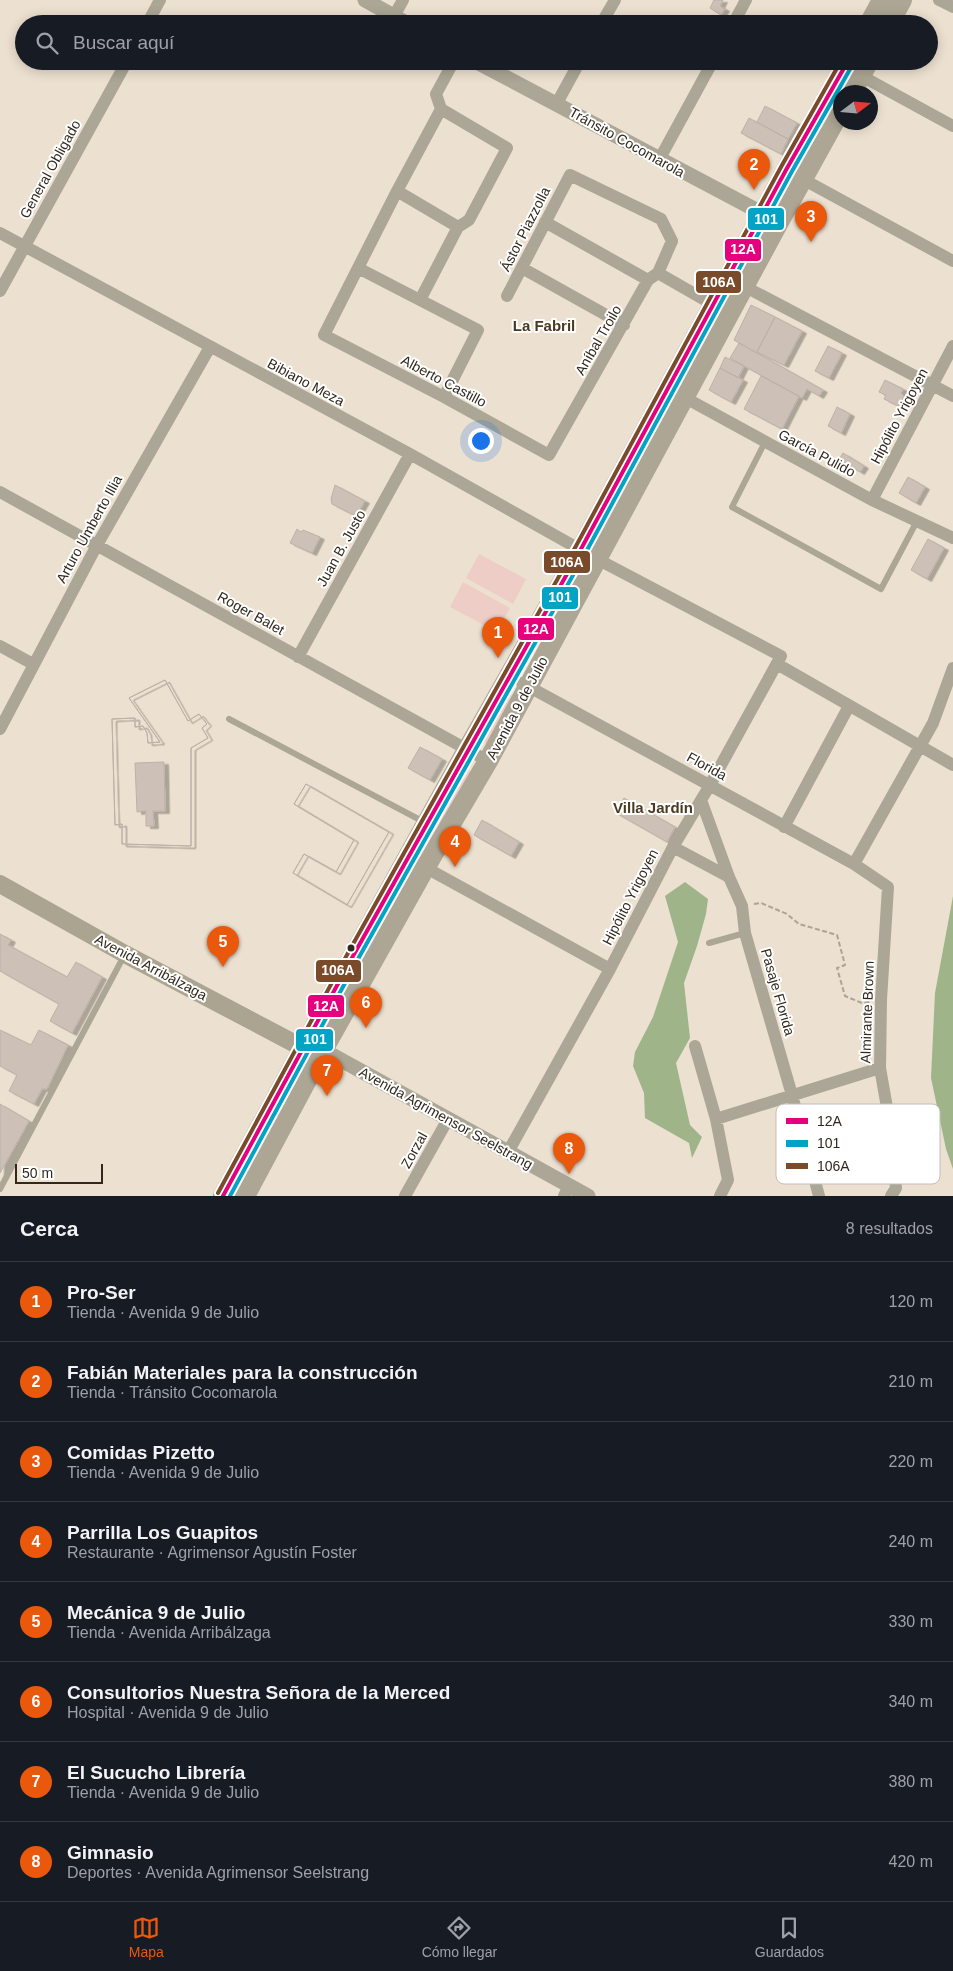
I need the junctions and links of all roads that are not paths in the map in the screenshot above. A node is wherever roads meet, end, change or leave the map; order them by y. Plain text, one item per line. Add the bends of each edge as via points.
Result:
1 (160, 0) edge
2 (365, 0) edge
3 (404, 0) edge
4 (615, 0) edge
5 (746, 0) edge
6 (882, 0) edge
7 (902, 0) edge
8 (939, 0) edge
9 (953, 7) edge
10 (152, 15) edge
11 (392, 15) edge
12 (402, 15) edge
13 (606, 15) edge
14 (738, 15) edge
15 (874, 15) edge
16 (894, 15) edge
17 (121, 70) edge
18 (449, 70) edge
19 (493, 70) edge
20 (575, 70) edge
21 (708, 70) edge
22 (855, 71) edge
23 (556, 103) junction
24 (441, 109) junction
25 (833, 122) edge
26 (953, 126) edge
27 (659, 160) junction
28 (795, 174) junction
29 (397, 191) junction
30 (771, 218) junction
31 (545, 222) junction
32 (458, 227) junction
33 (0, 232) edge
34 (672, 241) joint
35 (25, 246) junction
36 (953, 261) edge
37 (358, 268) junction
38 (522, 268) junction
39 (653, 277) junction
40 (737, 282) junction
41 (0, 291) edge
42 (507, 296) dead end
43 (420, 300) junction
44 (722, 309) junction
45 (624, 325) junction
46 (953, 346) edge
47 (210, 347) junction
48 (932, 385) junction
49 (676, 394) junction
50 (953, 396) edge
51 (444, 397) junction
52 (765, 442) junction
53 (410, 454) junction
54 (550, 455) joint
55 (0, 492) edge
56 (872, 500) junction
57 (917, 520) junction
58 (953, 538) edge
59 (97, 545) junction
60 (589, 554) junction
61 (0, 646) edge
62 (298, 656) junction
63 (779, 660) junction
64 (33, 664) junction
65 (953, 668) edge
66 (508, 676) junction
67 (528, 686) junction
68 (849, 706) junction
69 (229, 719) dead end
70 (0, 729) edge
71 (919, 745) junction
72 (467, 750) junction
73 (488, 761) junction
74 (953, 765) edge
75 (710, 785) junction
76 (701, 800) junction
77 (427, 823) junction
78 (784, 826) junction
79 (673, 847) junction
80 (416, 863) junction
81 (854, 864) junction
82 (729, 878) junction
83 (0, 884) edge
84 (888, 887) joint
85 (745, 933) junction
86 (709, 943) dead end
87 (125, 954) junction
88 (610, 969) junction
89 (695, 1046) dead end
90 (303, 1048) junction
91 (323, 1050) junction
92 (880, 1068) junction
93 (792, 1095) junction
94 (794, 1104) edge
95 (887, 1104) edge
96 (716, 1118) junction
97 (448, 1120) junction
98 (508, 1152) junction
99 (896, 1184) edge
100 (0, 1189) edge
101 (567, 1191) edge
102 (223, 1196) edge
103 (245, 1196) edge
104 (406, 1196) edge
105 (588, 1196) edge
106 (720, 1196) edge
107 (891, 1196) edge

1 - 10 street
2 - 11 street
3 - 12 street
4 - 13 street
5 - 14 street
6 - 15 main road
7 - 16 main road
8 - 9 street
17 - 35 street, General Obligado
18 - 24 street via 436,94
19 - 23 street, Tránsito Cocomarola
20 - 23 street
21 - 27 street
22 - 26 street
22 - 28 main road, Avenida 9 de Julio
23 - 27 street, Tránsito Cocomarola
24 - 29 street
24 - 32 street via 507,148 469,220
25 - 28 main road, Avenida 9 de Julio
27 - 30 street, Tránsito Cocomarola
28 - 30 main road, Avenida 9 de Julio
28 - 36 street
29 - 32 street
29 - 37 street
30 - 40 main road, Avenida 9 de Julio
31 - 34 street, Ástor Piazzolla via 570,174 661,219
31 - 38 street, Ástor Piazzolla
31 - 39 street
32 - 43 street
33 - 35 street, Bibiano Meza
34 - 39 street, Aníbal Troilo
35 - 41 street, General Obligado
35 - 47 street, Bibiano Meza
37 - 43 street
37 - 51 street, Alberto Castillo via 324,335
38 - 42 street, Ástor Piazzolla
38 - 45 street
39 - 44 street
39 - 45 street, Aníbal Troilo
40 - 44 main road, Avenida 9 de Julio
40 - 48 street
43 - 51 street via 478,330
44 - 49 main road, Avenida 9 de Julio
45 - 54 street, Aníbal Troilo
46 - 48 street, Hipólito Yrigoyen
47 - 53 street, Bibiano Meza
47 - 59 street, Arturo Umberto Illia
48 - 50 street
48 - 56 street, Hipólito Yrigoyen
49 - 52 street, García Pulido
49 - 60 main road, Avenida 9 de Julio
51 - 54 street, Alberto Castillo
52 - 56 street, García Pulido
52 - 57 lane via 732,507 881,589
53 - 60 street, Bibiano Meza
53 - 62 street, Juan B. Justo
55 - 59 street, Roger Balet
56 - 57 street, García Pulido
57 - 58 street, García Pulido
59 - 62 street, Roger Balet
59 - 64 street, Arturo Umberto Illia
60 - 63 street, Bibiano Meza
60 - 66 main road, Avenida 9 de Julio
60 - 67 main road, Avenida 9 de Julio
61 - 64 street
62 - 72 street, Roger Balet
63 - 68 street, Bibiano Meza
63 - 75 street, Hipólito Yrigoyen
64 - 70 street, Arturo Umberto Illia
65 - 71 street via 933,723
66 - 67 street, Florida
66 - 72 main road, Avenida 9 de Julio
67 - 73 main road, Avenida 9 de Julio
67 - 75 street, Florida
68 - 71 street, Bibiano Meza
68 - 78 street
69 - 77 lane
71 - 74 street, Bibiano Meza
71 - 81 street
72 - 73 street, Roger Balet
72 - 77 main road, Avenida 9 de Julio
73 - 80 main road, Avenida 9 de Julio
75 - 76 street, Hipólito Yrigoyen
75 - 78 street, Florida
76 - 79 street, Hipólito Yrigoyen
76 - 82 street, Pasaje Florida
77 - 80 main road, Avenida 9 de Julio
78 - 81 street, Florida
79 - 82 street
79 - 88 street, Hipólito Yrigoyen
80 - 88 street
80 - 90 main road, Avenida 9 de Julio
80 - 91 main road, Avenida 9 de Julio
81 - 84 street, Florida
82 - 85 street, Pasaje Florida via 742,906
83 - 87 main road, Avenida Arribálzaga
84 - 92 street, Almirante Brown
85 - 86 lane
85 - 93 street, Pasaje Florida
87 - 90 main road, Avenida Arribálzaga
87 - 100 lane
88 - 98 street, Hipólito Yrigoyen
89 - 96 street
90 - 91 street, Avenida Agrimensor Seelstrang
90 - 102 main road, Avenida 9 de Julio
91 - 97 street, Avenida Agrimensor Seelstrang
91 - 103 main road, Avenida 9 de Julio
92 - 93 street
92 - 95 street, Almirante Brown
93 - 94 street, Pasaje Florida
93 - 96 street
96 - 106 street via 728,1180
97 - 98 street, Avenida Agrimensor Seelstrang
97 - 104 street, Zorzal
98 - 101 street, Avenida Agrimensor Seelstrang
99 - 107 street, Almirante Brown
101 - 105 street, Avenida Agrimensor Seelstrang

